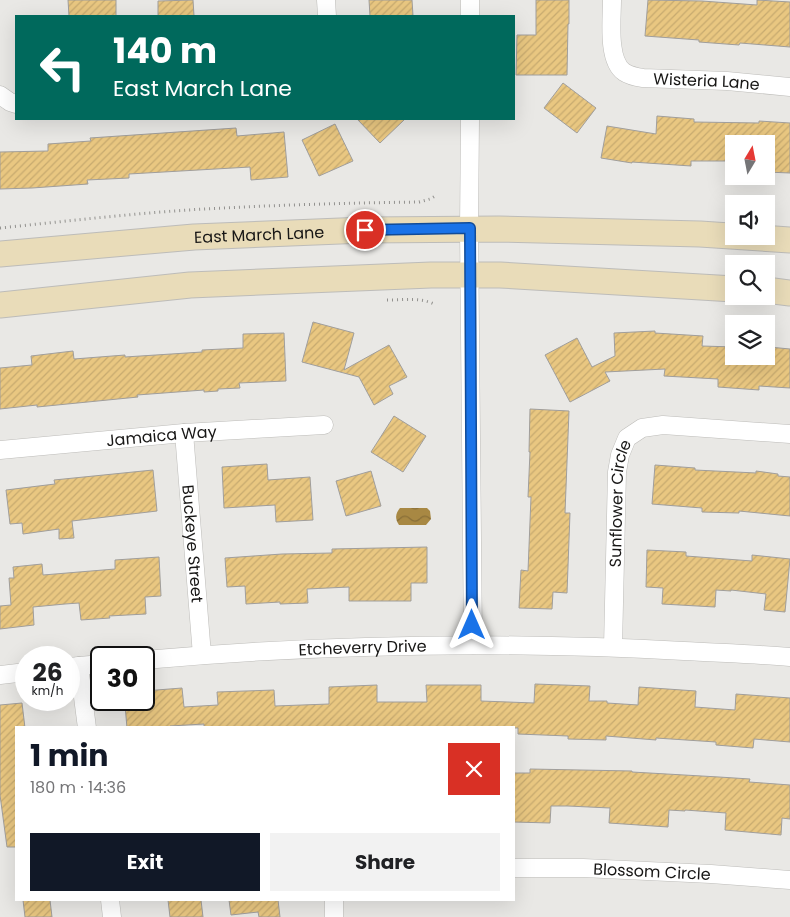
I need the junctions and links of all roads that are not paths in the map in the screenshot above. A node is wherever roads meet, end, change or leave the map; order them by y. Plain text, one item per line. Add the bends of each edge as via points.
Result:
1 (326, 0) edge
2 (470, 0) edge
3 (612, 0) edge
4 (327, 15) edge
5 (470, 15) edge
6 (790, 86) edge
7 (470, 120) edge
8 (470, 228) junction
9 (790, 240) edge
10 (0, 254) edge
11 (470, 275) junction
12 (725, 288) edge
13 (775, 291) edge
14 (790, 293) edge
15 (0, 305) edge
16 (324, 425) dead end
17 (184, 433) junction
18 (790, 434) edge
19 (0, 450) edge
20 (473, 645) junction
21 (614, 647) junction
22 (202, 655) junction
23 (790, 657) edge
24 (155, 659) edge
25 (15, 673) edge
26 (0, 675) edge
27 (80, 695) edge
28 (87, 726) edge
29 (515, 868) edge
30 (790, 880) edge
31 (110, 901) edge
32 (334, 901) edge
33 (112, 917) edge
34 (334, 917) edge

1 - 4 street
2 - 5 street
3 - 6 street, Wisteria Lane via 613,54 623,71 632,76
7 - 8 street
8 - 9 main road, East March Lane
8 - 10 main road, East March Lane via 194,237
8 - 11 street
11 - 12 main road
11 - 15 main road via 190,285
11 - 20 street
13 - 14 main road
16 - 17 street, Jamaica Way
17 - 19 street, Jamaica Way
17 - 22 street, Buckeye Street
18 - 21 street, Sunflower Circle via 663,425 642,428 627,438 617,472
20 - 21 street, Etcheverry Drive
20 - 22 street, Etcheverry Drive
21 - 23 street, Etcheverry Drive
22 - 24 street, Etcheverry Drive
25 - 26 street
27 - 28 street
29 - 30 street, Blossom Circle via 583,868
31 - 33 street
32 - 34 street

